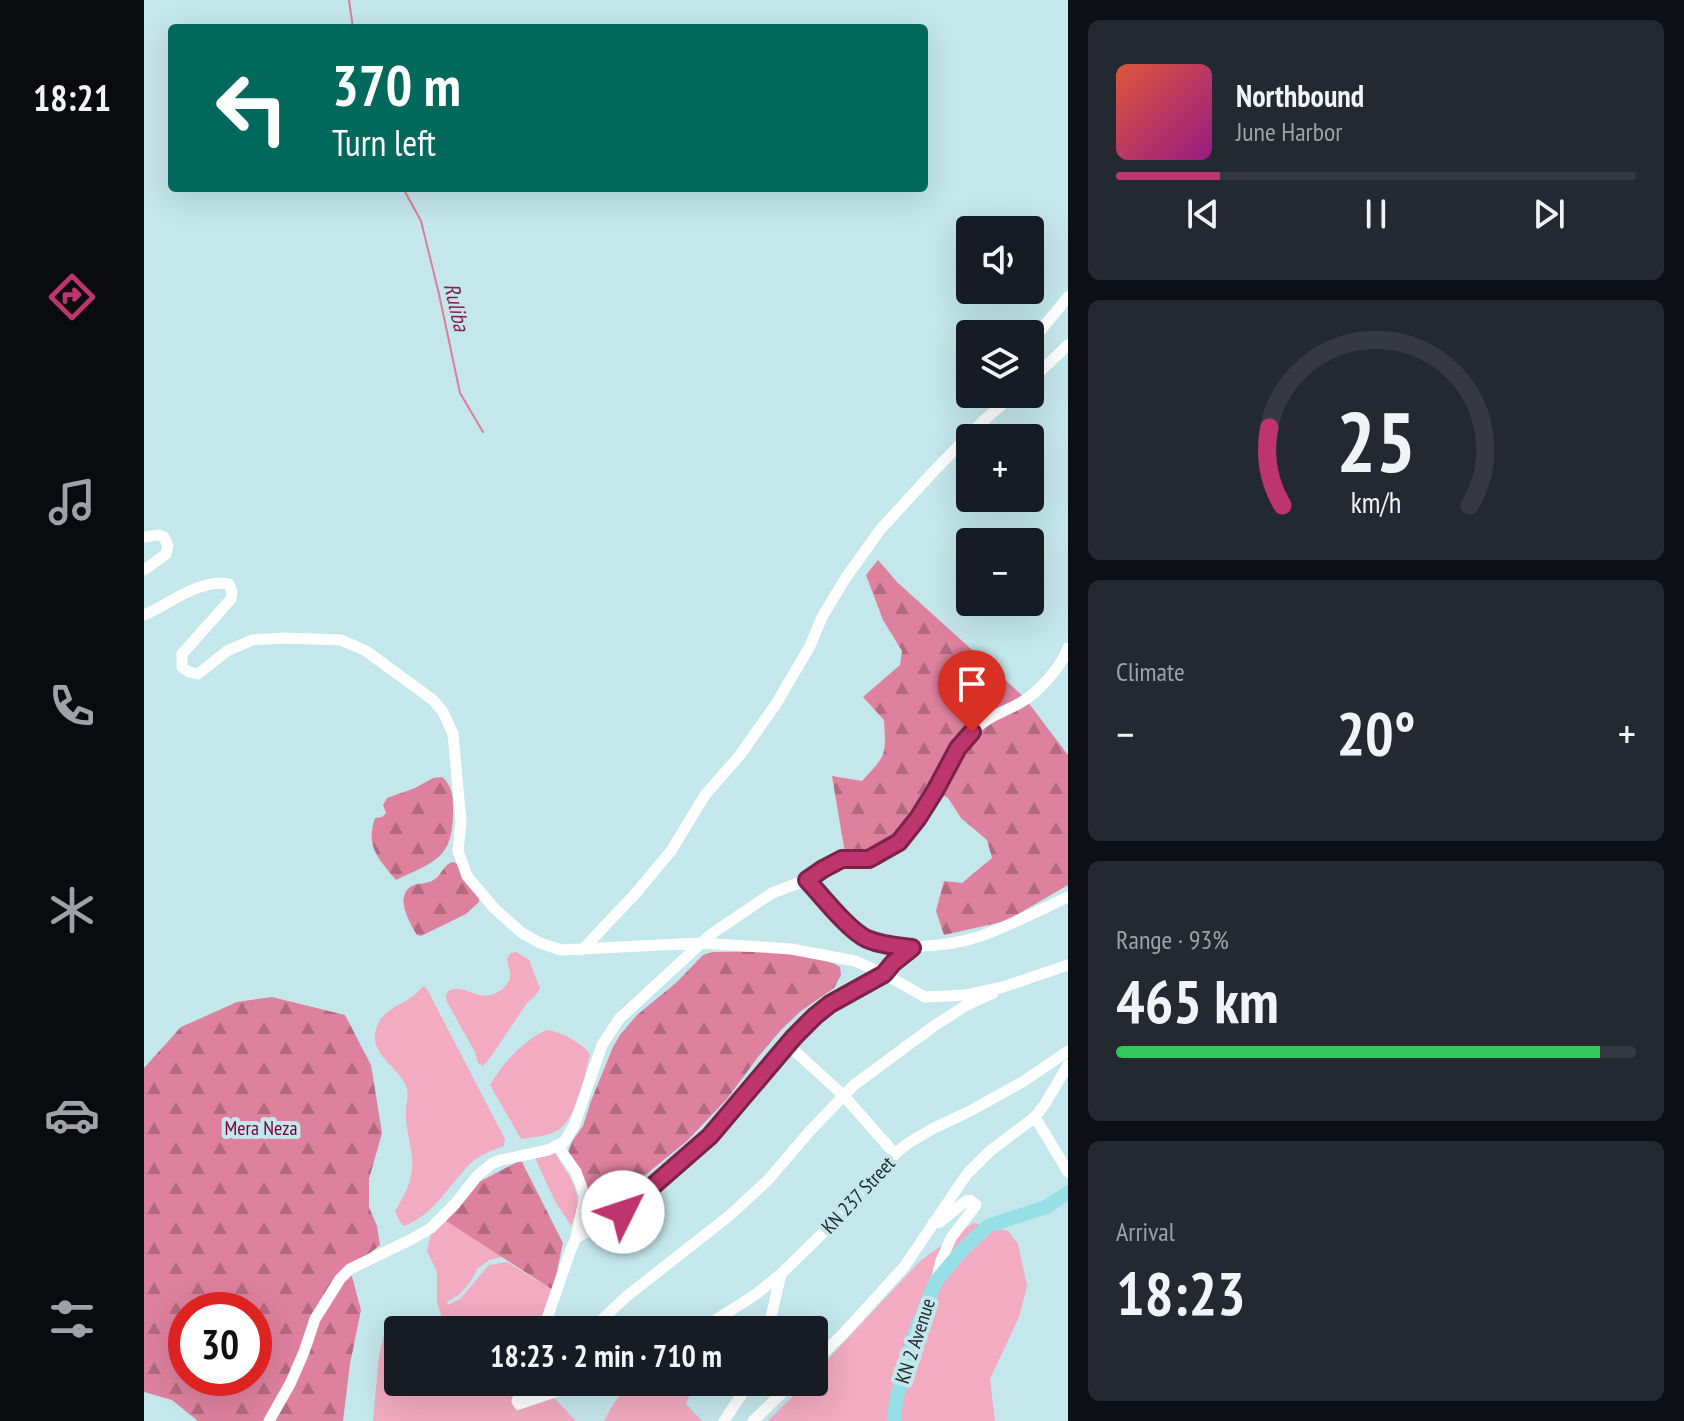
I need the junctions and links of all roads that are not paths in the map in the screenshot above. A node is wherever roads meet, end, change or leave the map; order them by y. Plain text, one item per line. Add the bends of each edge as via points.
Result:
1 (1068, 297) edge
2 (1044, 326) edge
3 (1068, 345) edge
4 (1044, 368) edge
5 (998, 408) edge
6 (144, 537) edge
7 (144, 570) edge
8 (144, 615) edge
9 (1068, 648) edge
10 (807, 880) junction
11 (1068, 897) edge
12 (700, 943) junction
13 (912, 948) junction
14 (582, 950) junction
15 (1068, 965) edge
16 (884, 974) junction
17 (1003, 987) junction
18 (788, 1045) junction
19 (1068, 1051) edge
20 (1068, 1065) edge
21 (843, 1095) junction
22 (1035, 1117) junction
23 (557, 1145) junction
24 (895, 1154) junction
25 (1068, 1172) edge
26 (1068, 1193) edge
27 (932, 1223) junction
28 (576, 1238) junction
29 (781, 1274) junction
30 (936, 1281) junction
31 (548, 1316) edge
32 (606, 1316) edge
33 (722, 1316) edge
34 (771, 1316) edge
35 (828, 1348) edge
36 (519, 1396) edge
37 (539, 1396) edge
38 (741, 1396) edge
39 (779, 1396) edge
40 (269, 1421) edge
41 (724, 1421) edge
42 (753, 1421) edge
43 (894, 1421) edge

1 - 2 street
3 - 4 street
5 - 14 street via 880,530 822,617 776,704 705,795 671,851
6 - 7 street via 164,537 168,546 166,554
8 - 14 street via 194,589 229,584 231,599 182,654 182,667 189,672 198,674 227,651 252,640 341,640 366,651 433,700 453,734 461,822 458,851 467,876 522,933 561,950
9 - 10 street via 1027,699 986,719 958,748 899,842 869,859 842,859
10 - 12 street via 772,893
10 - 13 street via 864,938
11 - 13 street via 975,938
12 - 14 street
12 - 16 street via 816,953
12 - 23 street via 619,1019 602,1045 574,1126
13 - 16 street
15 - 17 street
16 - 17 street via 925,997
16 - 18 street via 830,1004
17 - 21 street via 934,1026
18 - 21 street
18 - 28 street via 710,1136 623,1212
19 - 24 street, KN 237 Street
20 - 22 street
21 - 24 street
21 - 32 street via 768,1180
22 - 25 street
22 - 27 street via 967,1174
23 - 28 street via 585,1196
23 - 40 street via 493,1163 431,1228 350,1269 315,1319
24 - 29 street, KN 237 Street
26 - 30 main road, KN 2 Avenue via 1046,1207 988,1226
27 - 30 street via 966,1201 976,1205 951,1238
27 - 35 street via 904,1267
28 - 31 street
29 - 33 street, KN 237 Street
29 - 34 street
30 - 43 main road, KN 2 Avenue via 915,1332
36 - 37 street via 519,1404
38 - 41 street
39 - 42 street

